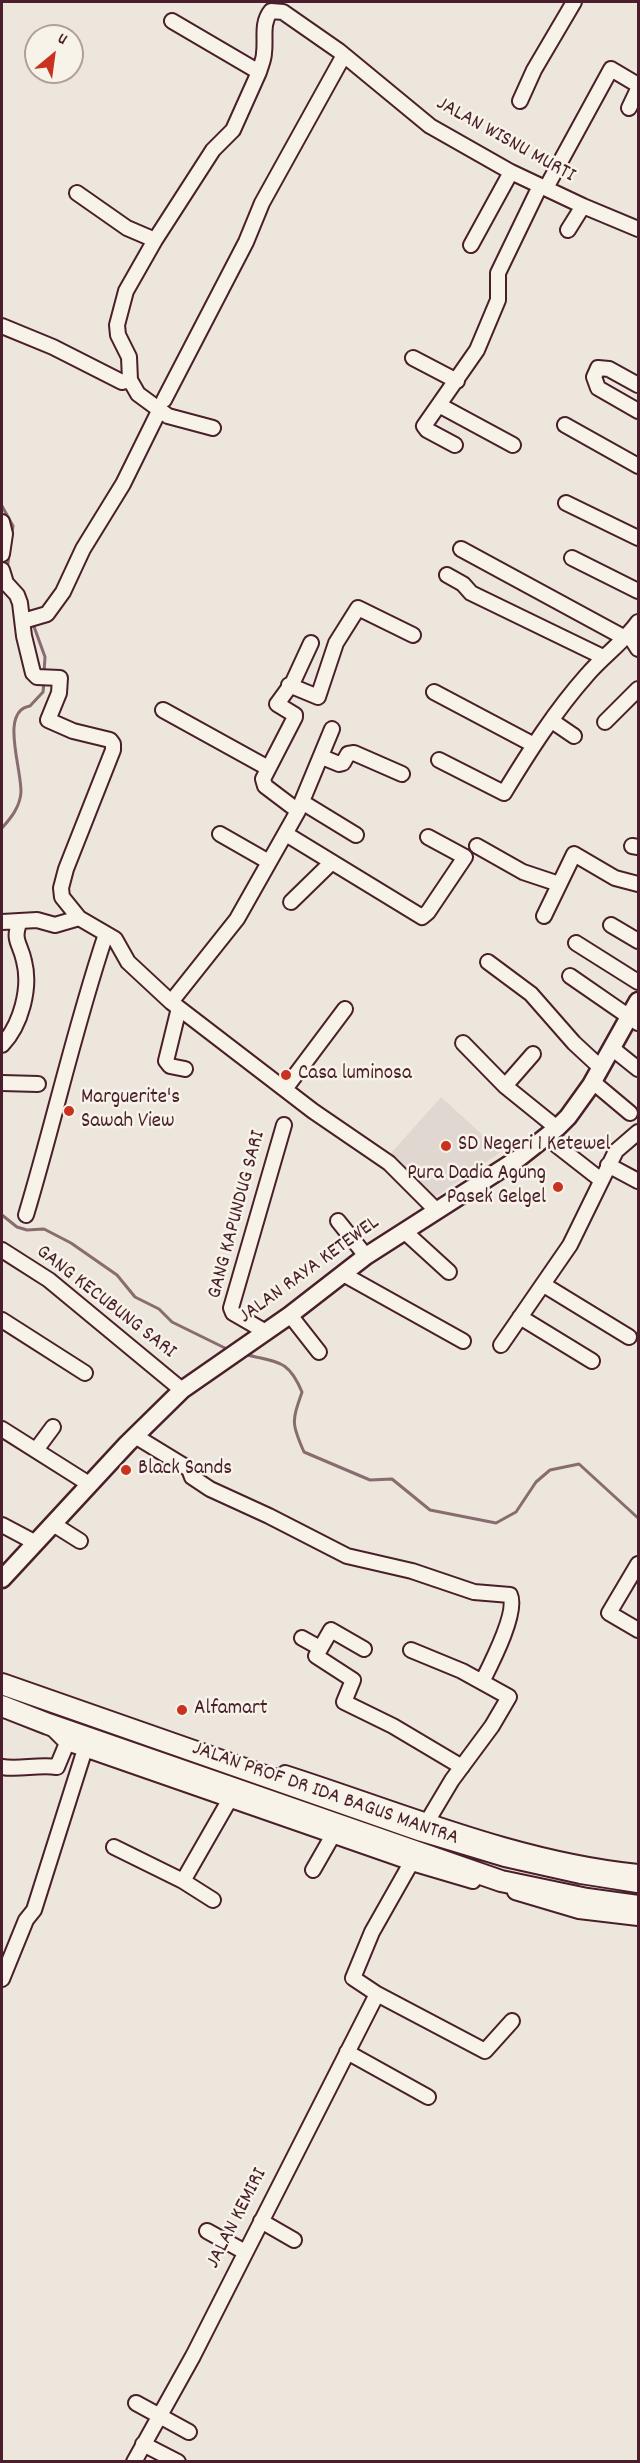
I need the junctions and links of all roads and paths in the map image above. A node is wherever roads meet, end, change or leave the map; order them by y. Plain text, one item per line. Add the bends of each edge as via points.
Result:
1 (574, 2) edge
2 (172, 21) dead end
3 (344, 55) junction
4 (259, 72) junction
5 (639, 87) edge
6 (520, 101) dead end
7 (629, 108) dead end
8 (511, 172) junction
9 (543, 187) junction
10 (76, 193) dead end
11 (583, 206) junction
12 (639, 229) edge
13 (568, 230) dead end
14 (155, 240) junction
15 (471, 245) dead end
16 (2, 326) edge
17 (413, 358) dead end
18 (130, 380) junction
19 (457, 381) junction
20 (639, 386) edge
21 (161, 405) junction
22 (439, 405) junction
23 (639, 411) edge
24 (565, 425) dead end
25 (213, 428) dead end
26 (454, 445) dead end
27 (513, 445) dead end
28 (639, 465) edge
29 (566, 503) dead end
30 (2, 522) edge
31 (639, 538) edge
32 (461, 549) dead end
33 (2, 554) edge
34 (573, 558) dead end
35 (2, 570) edge
36 (447, 575) dead end
37 (639, 591) edge
38 (28, 620) junction
39 (639, 622) edge
40 (413, 635) dead end
41 (627, 637) junction
42 (311, 644) dead end
43 (639, 649) edge
44 (603, 657) junction
45 (290, 685) junction
46 (639, 689) edge
47 (434, 692) dead end
48 (163, 710) dead end
49 (552, 720) junction
50 (605, 722) dead end
51 (332, 729) dead end
52 (574, 736) dead end
53 (534, 745) junction
54 (322, 757) junction
55 (439, 760) dead end
56 (268, 768) junction
57 (402, 774) dead end
58 (300, 807) junction
59 (220, 834) dead end
60 (286, 834) junction
61 (356, 835) dead end
62 (428, 837) dead end
63 (477, 846) dead end
64 (269, 862) junction
65 (332, 862) junction
66 (559, 884) junction
67 (639, 884) edge
68 (291, 902) dead end
69 (544, 916) dead end
70 (80, 918) junction
71 (20, 921) junction
72 (2, 922) edge
73 (611, 925) dead end
74 (106, 934) junction
75 (639, 941) edge
76 (576, 943) dead end
77 (488, 962) dead end
78 (570, 976) dead end
79 (639, 982) edge
80 (639, 1001) edge
81 (175, 1005) junction
82 (345, 1009) dead end
83 (634, 1021) edge
84 (463, 1043) dead end
85 (2, 1045) edge
86 (613, 1049) junction
87 (533, 1054) dead end
88 (185, 1069) dead end
89 (639, 1069) edge
90 (597, 1075) junction
91 (2, 1083) edge
92 (38, 1084) dead end
93 (505, 1086) junction
94 (285, 1089) junction
95 (630, 1113) dead end
96 (284, 1125) dead end
97 (639, 1132) edge
98 (551, 1133) junction
99 (608, 1165) junction
100 (601, 1180) junction
101 (639, 1181) edge
102 (437, 1211) junction
103 (26, 1215) dead end
104 (338, 1221) dead end
105 (404, 1231) junction
106 (2, 1250) edge
107 (366, 1256) junction
108 (449, 1272) dead end
109 (343, 1274) junction
110 (544, 1285) junction
111 (290, 1315) junction
112 (520, 1317) junction
113 (2, 1320) edge
114 (266, 1332) junction
115 (629, 1337) dead end
116 (463, 1341) dead end
117 (501, 1345) dead end
118 (319, 1352) dead end
119 (592, 1361) dead end
120 (85, 1373) dead end
121 (182, 1390) junction
122 (52, 1427) dead end
123 (2, 1429) edge
124 (135, 1436) junction
125 (36, 1450) junction
126 (89, 1484) junction
127 (53, 1524) junction
128 (2, 1525) edge
129 (80, 1541) dead end
130 (36, 1543) junction
131 (639, 1564) edge
132 (2, 1579) edge
133 (639, 1630) edge
134 (302, 1638) dead end
135 (320, 1648) junction
136 (364, 1649) dead end
137 (411, 1650) dead end
138 (482, 1682) junction
139 (7, 1685) edge
140 (2, 1706) edge
141 (48, 1724) junction
142 (67, 1743) junction
143 (85, 1749) junction
144 (2, 1767) edge
145 (462, 1767) junction
146 (230, 1798) junction
147 (424, 1826) junction
148 (333, 1835) junction
149 (114, 1847) dead end
150 (414, 1858) junction
151 (313, 1870) dead end
152 (639, 1872) edge
153 (183, 1881) junction
154 (639, 1882) edge
155 (213, 1900) dead end
156 (639, 1906) edge
157 (639, 1918) edge
158 (2, 1979) edge
159 (377, 1994) junction
160 (512, 2021) dead end
161 (347, 2052) junction
162 (428, 2097) dead end
163 (261, 2221) junction
164 (207, 2231) dead end
165 (294, 2240) dead end
166 (245, 2252) junction
167 (136, 2403) dead end
168 (160, 2415) junction
169 (189, 2432) dead end
170 (143, 2444) junction
171 (134, 2462) edge
172 (177, 2462) edge

1 - 6 street
2 - 4 street
3 - 4 street, JALAN WISNU MURTI via 284,12 275,11 264,25
3 - 8 street, JALAN WISNU MURTI via 430,126
3 - 21 street via 262,203 246,242
4 - 14 street via 233,130 213,150
5 - 7 street
5 - 9 street via 611,69
8 - 9 street, JALAN WISNU MURTI
8 - 15 street
9 - 11 street, JALAN WISNU MURTI
9 - 19 street via 498,273 498,300 477,350
10 - 14 street via 128,228
11 - 12 street, JALAN WISNU MURTI
11 - 13 street
14 - 18 street via 126,291 117,325 129,357
16 - 18 street via 122,382
17 - 19 street
18 - 21 street via 138,394
19 - 22 street
20 - 23 street via 605,368 598,368 594,377 598,388
21 - 25 street via 168,416
21 - 38 street via 123,484 83,549 63,592 48,613
22 - 26 street via 424,426
22 - 27 street
24 - 28 street
29 - 31 street
30 - 33 street
32 - 41 street
34 - 37 street
35 - 38 street
36 - 44 street via 471,593
38 - 70 street via 33,673 60,678 49,722 113,744 61,888 64,901
39 - 41 street
40 - 45 street via 357,608 336,643 318,696
41 - 43 street
41 - 44 street
42 - 45 street
44 - 49 street
45 - 56 street via 277,705 295,717
46 - 50 street
47 - 53 street
48 - 56 street
49 - 52 street
49 - 53 street
51 - 54 street
53 - 55 street via 504,793
54 - 57 street via 339,764 354,753
54 - 58 street
56 - 58 street via 264,783
58 - 60 street
58 - 61 street
59 - 64 street
60 - 64 street
60 - 65 street
62 - 65 street via 465,857 423,917
63 - 66 street via 523,872
64 - 81 street via 232,927
65 - 68 street
66 - 67 street via 575,854 615,878
66 - 69 street
70 - 71 street via 55,925
70 - 74 street
71 - 72 street
71 - 85 street via 15,939 24,958 26,991 16,1023
73 - 75 street
74 - 81 street via 118,943 128,962
74 - 103 street
76 - 79 street
77 - 90 street via 531,994
78 - 83 street
80 - 83 main road, JALAN RAYA KETEWEL
81 - 88 street via 166,1061 170,1066
81 - 94 street
82 - 94 street
83 - 86 main road, JALAN RAYA KETEWEL
84 - 93 street
86 - 89 street
86 - 90 main road, JALAN RAYA KETEWEL
87 - 93 street
90 - 95 street
90 - 98 main road, JALAN RAYA KETEWEL via 573,1111
91 - 92 street
93 - 98 street
94 - 102 street via 389,1163
96 - 114 street, GANG KAPUNDUG SARI via 231,1308
97 - 99 street via 619,1147
98 - 100 street
98 - 102 main road, JALAN RAYA KETEWEL
99 - 100 street
99 - 101 street
100 - 110 street via 570,1245
102 - 105 main road, JALAN RAYA KETEWEL
104 - 107 street
105 - 107 main road, JALAN RAYA KETEWEL
105 - 108 street
106 - 121 street, GANG KECUBUNG SARI via 55,1285
107 - 109 main road, JALAN RAYA KETEWEL
109 - 111 main road, JALAN RAYA KETEWEL
109 - 116 street
110 - 112 street
110 - 115 street
111 - 114 main road, JALAN RAYA KETEWEL
111 - 118 street
112 - 117 street
112 - 119 street
113 - 120 street
114 - 121 main road, JALAN RAYA KETEWEL
121 - 124 main road, JALAN RAYA KETEWEL
122 - 125 street
123 - 125 street
124 - 126 main road, JALAN RAYA KETEWEL
124 - 138 street via 189,1469 192,1477 210,1489 347,1556 412,1571 474,1592 510,1595 512,1607
125 - 126 street
126 - 127 main road, JALAN RAYA KETEWEL
127 - 129 street
127 - 130 main road, JALAN RAYA KETEWEL
128 - 130 street
130 - 132 main road, JALAN RAYA KETEWEL
131 - 133 street via 609,1613
134 - 135 street
135 - 136 street via 332,1630
135 - 145 street via 318,1658 354,1681 344,1700 346,1704 393,1726
137 - 138 street
138 - 145 street via 508,1696 508,1701
139 - 147 highway, JALAN PROF DR IDA BAGUS MANTRA
140 - 141 highway, JALAN PROF DR IDA BAGUS MANTRA
141 - 142 street
141 - 150 highway, JALAN PROF DR IDA BAGUS MANTRA
142 - 143 street
142 - 144 street via 57,1767
143 - 146 street
143 - 158 street via 34,1910 26,1920
145 - 147 street
146 - 148 street
146 - 153 street
147 - 152 street via 552,1857
147 - 154 highway, JALAN PROF DR IDA BAGUS MANTRA via 505,1856
148 - 150 street
148 - 151 street
149 - 153 street
150 - 156 highway, JALAN PROF DR IDA BAGUS MANTRA via 501,1881
150 - 157 street via 579,1911
150 - 159 street via 372,1932 353,1978
153 - 155 street
159 - 160 street via 485,2051
159 - 161 street, JALAN KEMIRI
161 - 162 street
161 - 163 street, JALAN KEMIRI
163 - 165 street
163 - 166 street, JALAN KEMIRI
164 - 166 street
166 - 168 street, JALAN KEMIRI
167 - 168 street
168 - 169 street
168 - 170 street, JALAN KEMIRI
170 - 171 street, JALAN KEMIRI
170 - 172 street

